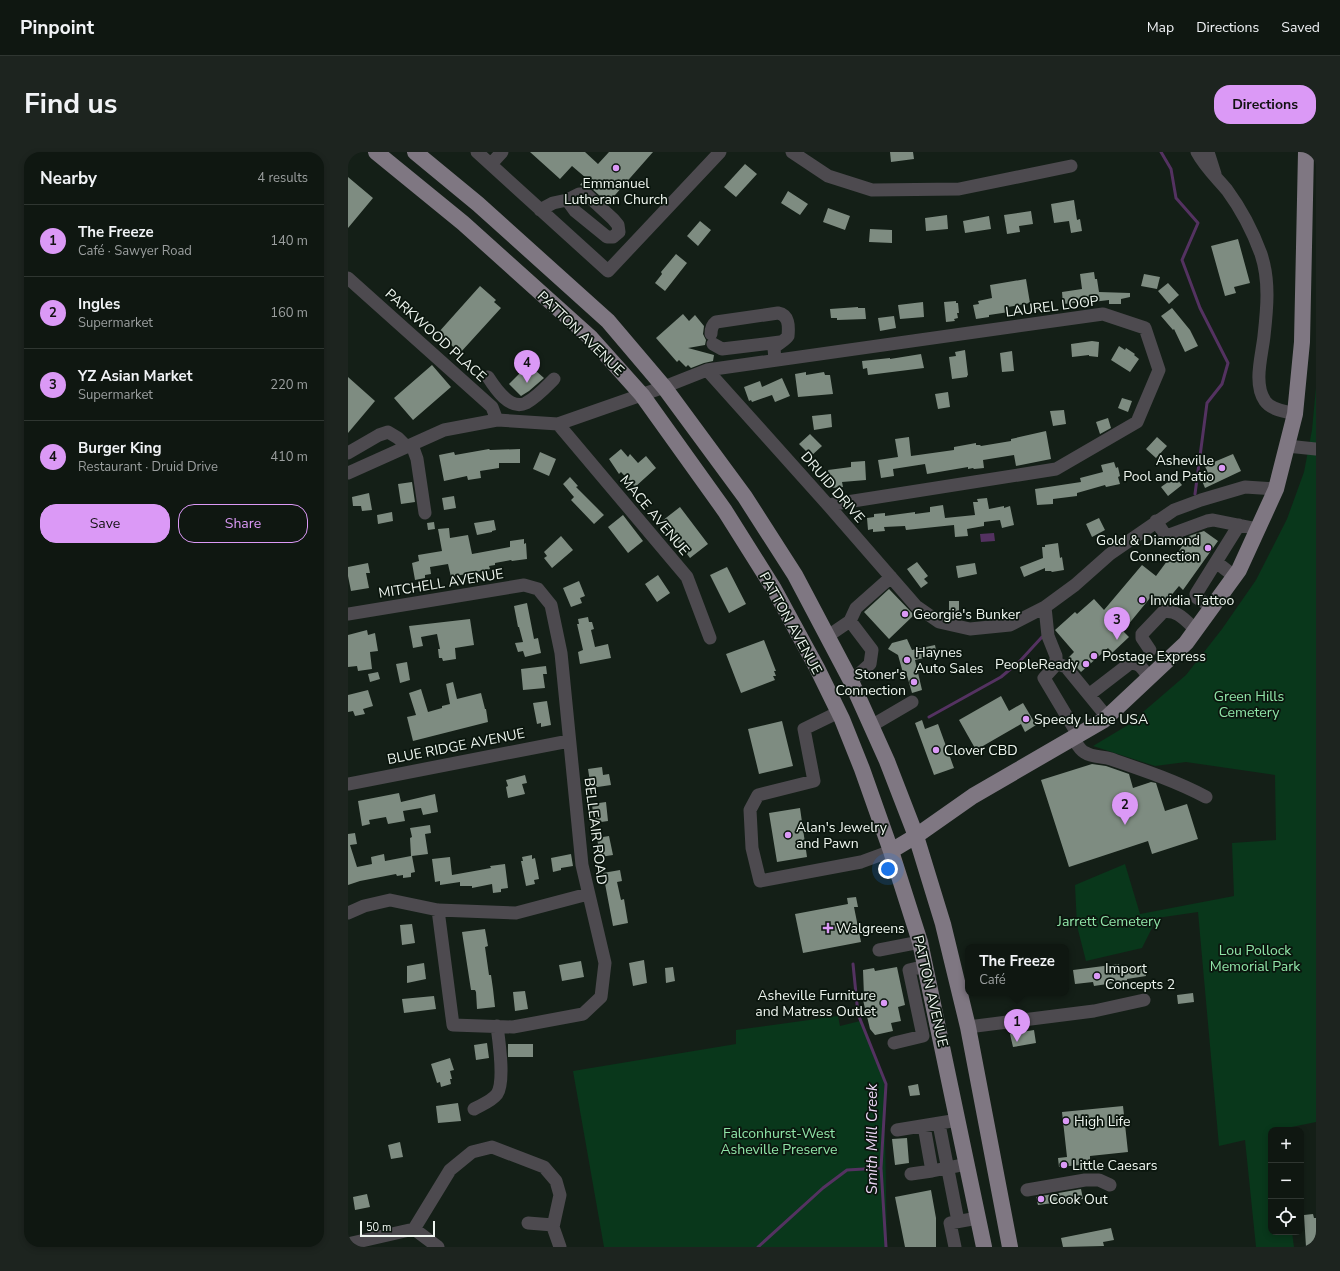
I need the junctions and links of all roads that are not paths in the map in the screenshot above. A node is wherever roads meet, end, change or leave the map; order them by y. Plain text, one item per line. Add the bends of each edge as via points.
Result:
1 (376, 152) edge
2 (415, 152) edge
3 (477, 152) edge
4 (502, 152) edge
5 (720, 152) edge
6 (792, 152) edge
7 (1197, 152) edge
8 (1208, 152) edge
9 (1306, 152) edge
10 (491, 164) junction
11 (1071, 166) dead end
12 (1217, 179) junction
13 (567, 200) dead end
14 (540, 210) junction
15 (348, 278) edge
16 (780, 342) junction
17 (775, 360) junction
18 (707, 370) junction
19 (488, 377) dead end
20 (554, 379) dead end
21 (664, 387) junction
22 (642, 395) junction
23 (1295, 414) junction
24 (497, 420) junction
25 (558, 424) junction
26 (410, 446) junction
27 (1287, 446) junction
28 (1316, 449) edge
29 (348, 454) edge
30 (348, 473) edge
31 (1276, 489) junction
32 (828, 504) junction
33 (425, 513) dead end
34 (1156, 522) junction
35 (1239, 525) junction
36 (1258, 529) junction
37 (1216, 562) junction
38 (1234, 576) junction
39 (891, 577) junction
40 (538, 589) joint
41 (1045, 607) junction
42 (1212, 607) junction
43 (348, 614) edge
44 (850, 621) junction
45 (1196, 630) junction
46 (828, 636) junction
47 (710, 638) dead end
48 (1150, 650) junction
49 (1134, 662) junction
50 (1166, 662) junction
51 (1056, 663) junction
52 (1149, 678) junction
53 (851, 681) junction
54 (1090, 694) junction
55 (912, 702) dead end
56 (839, 712) junction
57 (1107, 717) junction
58 (871, 726) junction
59 (1075, 737) junction
60 (569, 741) junction
61 (348, 784) edge
62 (1206, 797) dead end
63 (916, 836) junction
64 (892, 851) junction
65 (588, 894) junction
66 (438, 910) junction
67 (348, 913) edge
68 (920, 942) junction
69 (880, 950) dead end
70 (926, 966) junction
71 (930, 986) junction
72 (913, 990) junction
73 (1144, 1000) dead end
74 (935, 1007) junction
75 (918, 1012) junction
76 (498, 1026) junction
77 (968, 1027) junction
78 (940, 1032) junction
79 (923, 1036) junction
80 (894, 1043) dead end
81 (474, 1109) dead end
82 (958, 1120) junction
83 (939, 1124) junction
84 (924, 1126) junction
85 (897, 1130) dead end
86 (967, 1164) junction
87 (948, 1168) junction
88 (932, 1171) junction
89 (911, 1174) dead end
90 (1110, 1185) dead end
91 (1027, 1190) dead end
92 (973, 1193) junction
93 (953, 1196) junction
94 (978, 1218) junction
95 (958, 1221) junction
96 (528, 1223) dead end
97 (554, 1225) junction
98 (414, 1229) junction
99 (348, 1244) edge
100 (438, 1247) edge
101 (560, 1247) edge
102 (955, 1247) edge
103 (984, 1247) edge
104 (1010, 1247) edge

1 - 22 main road, PATTON AVENUE via 463,223 584,332
2 - 21 main road, PATTON AVENUE via 478,204 608,321
3 - 10 street
4 - 10 street
5 - 14 street via 608,271
6 - 11 street via 828,176 872,190 959,189
7 - 12 street
8 - 12 street
9 - 23 main road via 1302,342
10 - 14 street
12 - 23 street via 1227,190 1253,235 1266,276 1267,298 1258,382 1261,395 1270,407
13 - 14 street via 553,203
15 - 24 street, PARKWOOD PLACE via 492,407
16 - 16 street via 787,339 788,332 785,316 778,313 716,322 711,329 712,339 722,349
16 - 17 street via 774,348
17 - 18 street, LAUREL LOOP
17 - 32 street, LAUREL LOOP via 1103,314 1145,328 1159,370 1136,422 1056,469
18 - 21 street
18 - 32 street, DRUID DRIVE
19 - 20 street via 505,399 524,404
21 - 22 street
21 - 46 main road, PATTON AVENUE via 745,497 795,575
22 - 25 street
22 - 56 main road, PATTON AVENUE via 725,511 774,590
23 - 27 main road
24 - 25 street
24 - 26 street via 444,430
25 - 47 street, MACE AVENUE via 687,577
26 - 29 street via 388,432
26 - 30 street
26 - 33 street via 417,459
27 - 28 street
27 - 31 main road
31 - 34 street, DRUID DRIVE via 1245,487 1174,510
31 - 36 main road
32 - 39 street, DRUID DRIVE
34 - 35 street via 1164,533 1169,535 1213,520
34 - 41 street, DRUID DRIVE via 1110,554
35 - 36 street
35 - 37 street
36 - 38 main road
37 - 38 street
37 - 42 street via 1196,596
38 - 42 main road
39 - 41 street, DRUID DRIVE via 916,606 939,622 970,629 1010,625
39 - 44 street via 856,608
40 - 43 street, MITCHELL AVENUE via 524,585
40 - 60 street, BELLEAIR ROAD via 551,605 560,646
41 - 51 street via 1048,636
42 - 45 main road
44 - 46 street
44 - 53 street via 872,650 870,664
45 - 48 street via 1172,611 1163,612 1142,634
45 - 50 main road via 1186,644
46 - 53 main road, PATTON AVENUE
48 - 49 street
48 - 50 street via 1157,651
49 - 52 street via 1141,666
49 - 54 street
50 - 52 main road
51 - 54 street via 1066,667
51 - 59 street via 1044,678
52 - 57 main road
53 - 58 main road, PATTON AVENUE
54 - 57 street
55 - 58 street
56 - 64 main road, PATTON AVENUE
56 - 64 street via 804,729 814,781 758,795 750,810 752,848 760,881 861,862
57 - 59 main road
58 - 63 main road, PATTON AVENUE via 888,761
59 - 62 street via 1083,752 1094,757 1108,758
59 - 63 main road via 973,796
60 - 61 street, BLUE RIDGE AVENUE
60 - 65 street, BELLEAIR ROAD via 582,865
63 - 64 main road
63 - 77 main road, PATTON AVENUE via 943,924
64 - 68 main road, PATTON AVENUE
65 - 66 street via 516,913
65 - 76 street, BELLEAIR ROAD via 604,962 601,997 583,1014 513,1027
66 - 67 street via 390,900
66 - 76 street, BELLEAIR ROAD via 453,1025
68 - 69 street
68 - 70 main road, PATTON AVENUE
70 - 71 main road, PATTON AVENUE
70 - 72 street via 909,970
71 - 72 street
71 - 74 main road, PATTON AVENUE
72 - 75 street
73 - 77 street via 1094,1011
74 - 75 street
74 - 78 main road, PATTON AVENUE
75 - 79 street
76 - 81 street via 500,1088 493,1098
77 - 104 main road, PATTON AVENUE
78 - 79 street
78 - 82 main road, PATTON AVENUE
79 - 80 street
82 - 83 street
82 - 86 main road, PATTON AVENUE
83 - 84 street
83 - 87 street
84 - 85 street
84 - 88 street
86 - 87 street
86 - 92 main road, PATTON AVENUE
87 - 88 street
87 - 93 street
88 - 89 street
90 - 91 street via 1099,1180 1085,1180
92 - 93 street
92 - 94 main road, PATTON AVENUE
93 - 95 street
94 - 95 street
94 - 103 main road, PATTON AVENUE
95 - 102 street via 950,1223
96 - 97 street
97 - 98 street via 560,1195 556,1181 544,1167 492,1147 472,1152 450,1170
97 - 101 street
98 - 99 street
98 - 100 street

